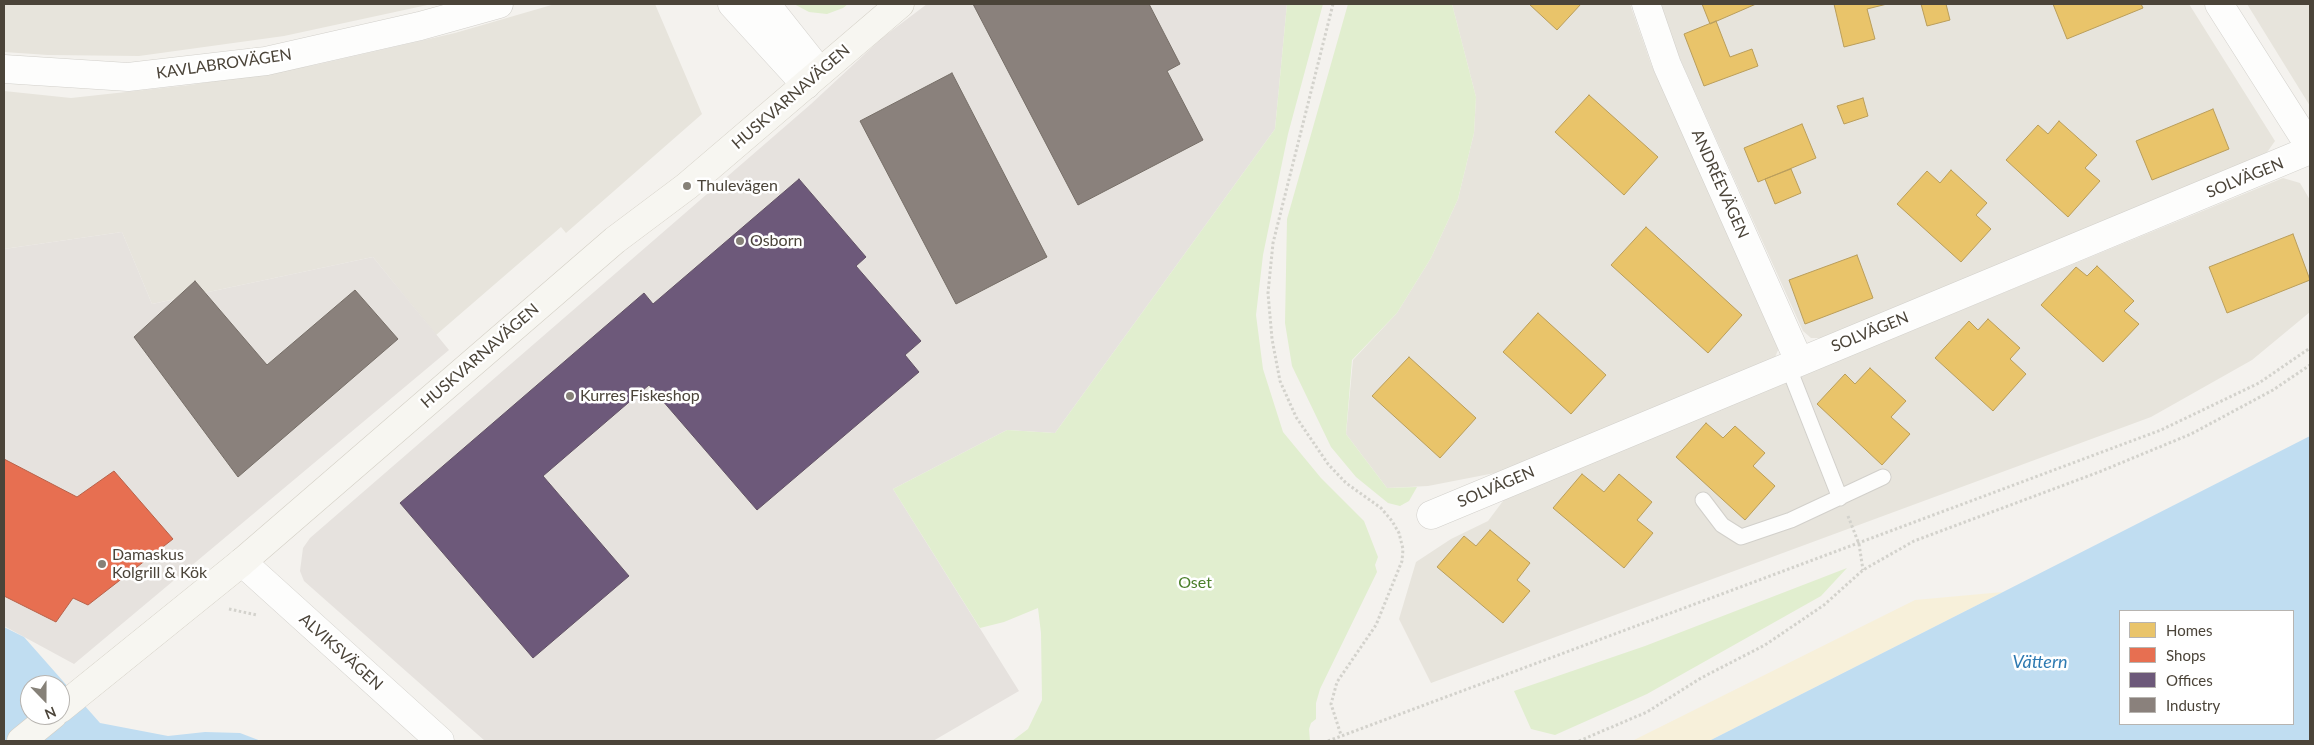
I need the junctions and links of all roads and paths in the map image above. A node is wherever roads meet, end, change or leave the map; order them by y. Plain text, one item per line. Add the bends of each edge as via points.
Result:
1 (499, 4) edge
2 (732, 4) edge
3 (766, 4) edge
4 (900, 4) edge
5 (1333, 4) edge
6 (1646, 4) edge
7 (2219, 4) edge
8 (4, 69) edge
9 (813, 78) junction
10 (2310, 149) edge
11 (2310, 348) edge
12 (1793, 364) junction
13 (2310, 365) edge
14 (1883, 477) dead end
15 (1840, 498) junction
16 (1703, 500) dead end
17 (1431, 515) dead end
18 (1859, 544) junction
19 (242, 562) junction
20 (1863, 570) junction
21 (70, 701) edge
22 (41, 725) edge
23 (1341, 735) junction
24 (21, 741) edge
25 (440, 741) edge
26 (1328, 741) edge
27 (1579, 741) edge

1 - 8 street, KAVLABROVÄGEN via 420,26 266,61 128,76
2 - 9 street
3 - 9 street
4 - 9 street, HUSKVARNAVÄGEN
5 - 23 path via 1273,243 1268,293 1280,381 1296,416 1328,464 1392,521 1403,549 1402,561 1376,625 1338,682 1331,704
6 - 12 street, ANDRÉEVÄGEN via 1667,65
7 - 10 street
9 - 19 street, HUSKVARNAVÄGEN via 687,186 615,240
10 - 12 street, SOLVÄGEN
11 - 18 path via 2259,383 2161,430
12 - 15 lane
12 - 17 street, SOLVÄGEN
13 - 20 path via 2273,390 2191,434 1914,541
14 - 15 lane
15 - 16 lane via 1791,520 1741,537 1722,525
15 - 18 path
18 - 20 path
18 - 23 path
19 - 21 street, HUSKVARNAVÄGEN
19 - 25 street, ALVIKSVÄGEN
20 - 27 path via 1824,605 1765,645 1701,678 1647,712
22 - 24 street
23 - 26 path

